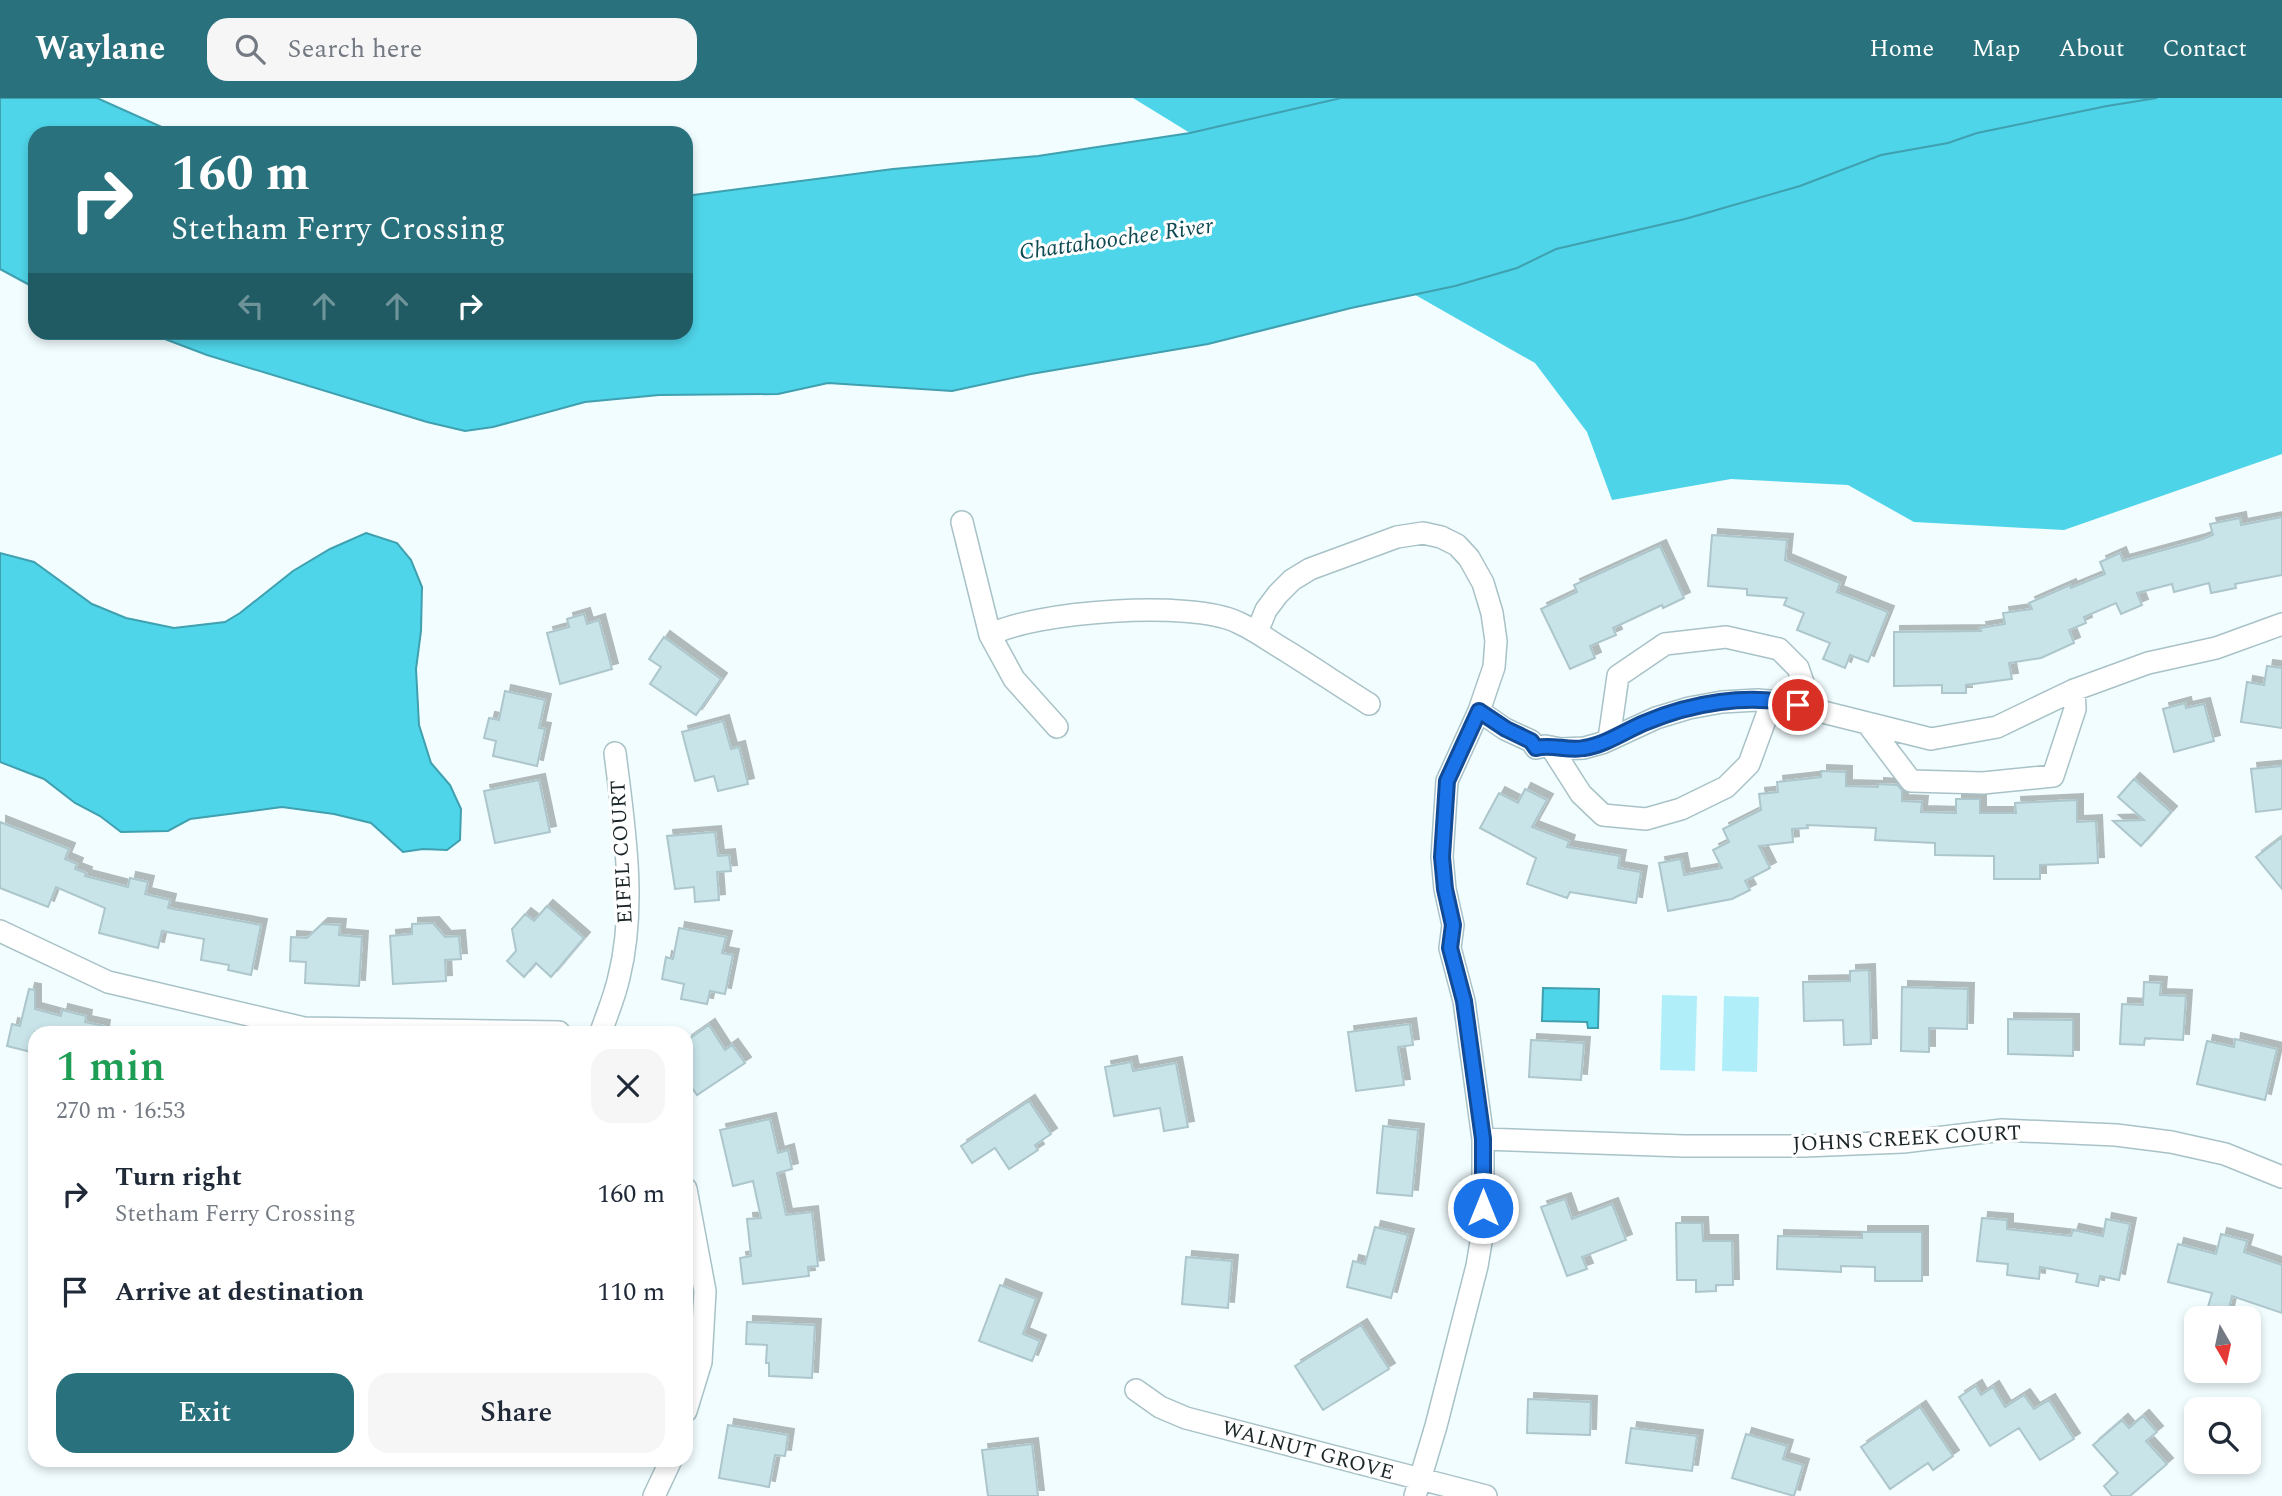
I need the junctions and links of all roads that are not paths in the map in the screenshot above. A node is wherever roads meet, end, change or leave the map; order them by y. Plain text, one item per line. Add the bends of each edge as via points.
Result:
1 (962, 522) dead end
2 (2282, 624) edge
3 (1257, 632) junction
4 (990, 635) junction
5 (2074, 690) junction
6 (1772, 701) junction
7 (1369, 704) dead end
8 (1812, 709) junction
9 (1479, 711) junction
10 (1867, 723) junction
11 (1057, 727) dead end
12 (1609, 739) junction
13 (1551, 747) junction
14 (615, 753) dead end
15 (0, 931) edge
16 (295, 1026) edge
17 (603, 1026) edge
18 (1483, 1139) junction
19 (2282, 1177) edge
20 (693, 1227) edge
21 (693, 1388) edge
22 (1136, 1390) dead end
23 (669, 1467) edge
24 (1417, 1488) edge
25 (662, 1493) edge
26 (1486, 1496) edge

1 - 4 street
2 - 5 street
3 - 4 street via 1213,614 1139,610 1046,617
3 - 7 street
3 - 9 street via 1278,594 1310,569 1397,537 1423,533 1441,537 1469,558 1492,613 1494,667
4 - 11 street via 1014,679
5 - 10 street via 1997,727 1931,739
5 - 10 street via 2075,709 2053,776 1983,783 1911,781
6 - 8 street
6 - 12 street via 1689,708
6 - 13 street via 1749,764 1726,787 1681,809 1646,819 1603,814 1581,794
8 - 10 street
8 - 12 street via 1798,668 1779,649 1727,637 1665,644 1618,676
9 - 13 street via 1536,748
9 - 18 street via 1447,781 1442,857 1453,925 1450,948 1464,1001
12 - 13 street via 1584,748
14 - 17 street, EIFEL COURT via 625,834 627,918 620,976
15 - 16 street via 108,982
18 - 19 street, JOHNS CREEK COURT via 1790,1146 1903,1142 2003,1130 2116,1135 2225,1154
18 - 24 street via 1483,1230 1477,1266
20 - 21 street via 705,1291 701,1362
22 - 24 street, WALNUT GROVE via 1186,1418
23 - 25 street
24 - 26 street, WALNUT GROVE

